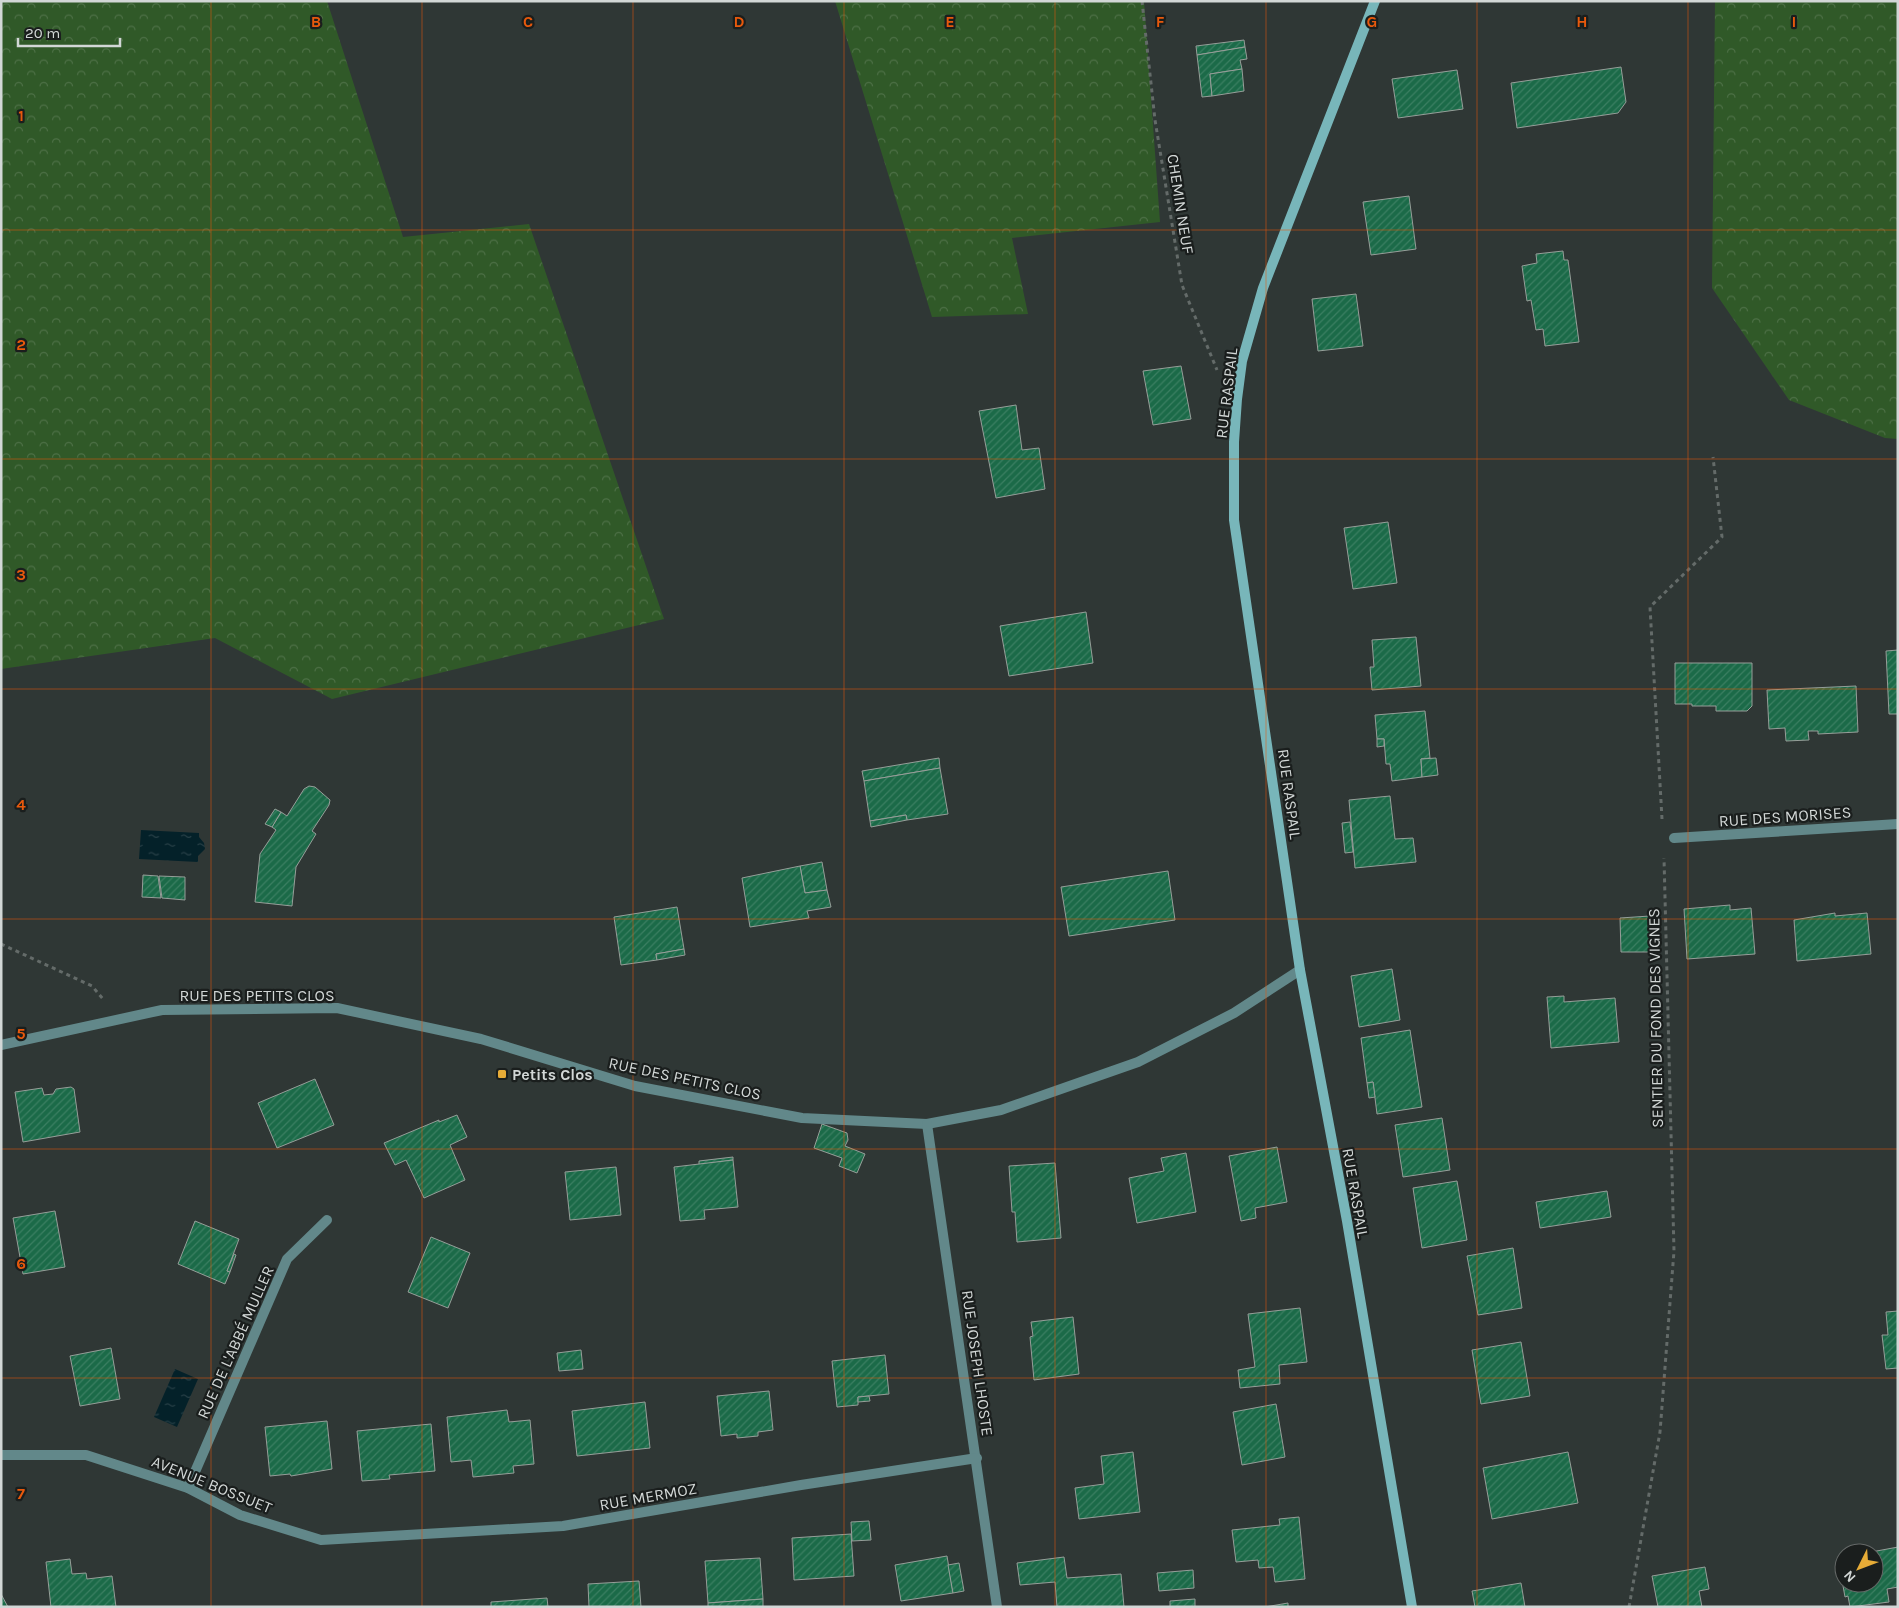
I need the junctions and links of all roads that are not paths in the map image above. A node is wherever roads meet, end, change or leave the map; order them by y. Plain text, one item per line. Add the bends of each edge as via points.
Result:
1 (1375, 1) edge
2 (1898, 824) edge
3 (1674, 838) dead end
4 (1300, 970) junction
5 (1, 1045) edge
6 (927, 1124) junction
7 (327, 1220) dead end
8 (1, 1455) edge
9 (976, 1458) junction
10 (188, 1488) junction
11 (321, 1540) joint
12 (997, 1607) edge
13 (1412, 1607) edge

1 - 4 street, RUE RASPAIL via 1263,288 1242,361 1237,399 1234,520
2 - 3 street, RUE DES MORISES
4 - 6 street, RUE DES PETITS CLOS via 1234,1012 1138,1062 1002,1110
4 - 13 street, RUE RASPAIL via 1347,1221
5 - 6 street, RUE DES PETITS CLOS via 162,1010 337,1008 481,1039 635,1086 802,1118
6 - 9 street, RUE JOSEPH LHOSTE
7 - 10 street, RUE DE L'ABBÉ MULLER via 287,1259
8 - 10 street, AVENUE BOSSUET via 86,1454
9 - 11 street, RUE MERMOZ via 562,1526
9 - 12 street, RUE JOSEPH LHOSTE
10 - 11 street, AVENUE BOSSUET via 240,1515

